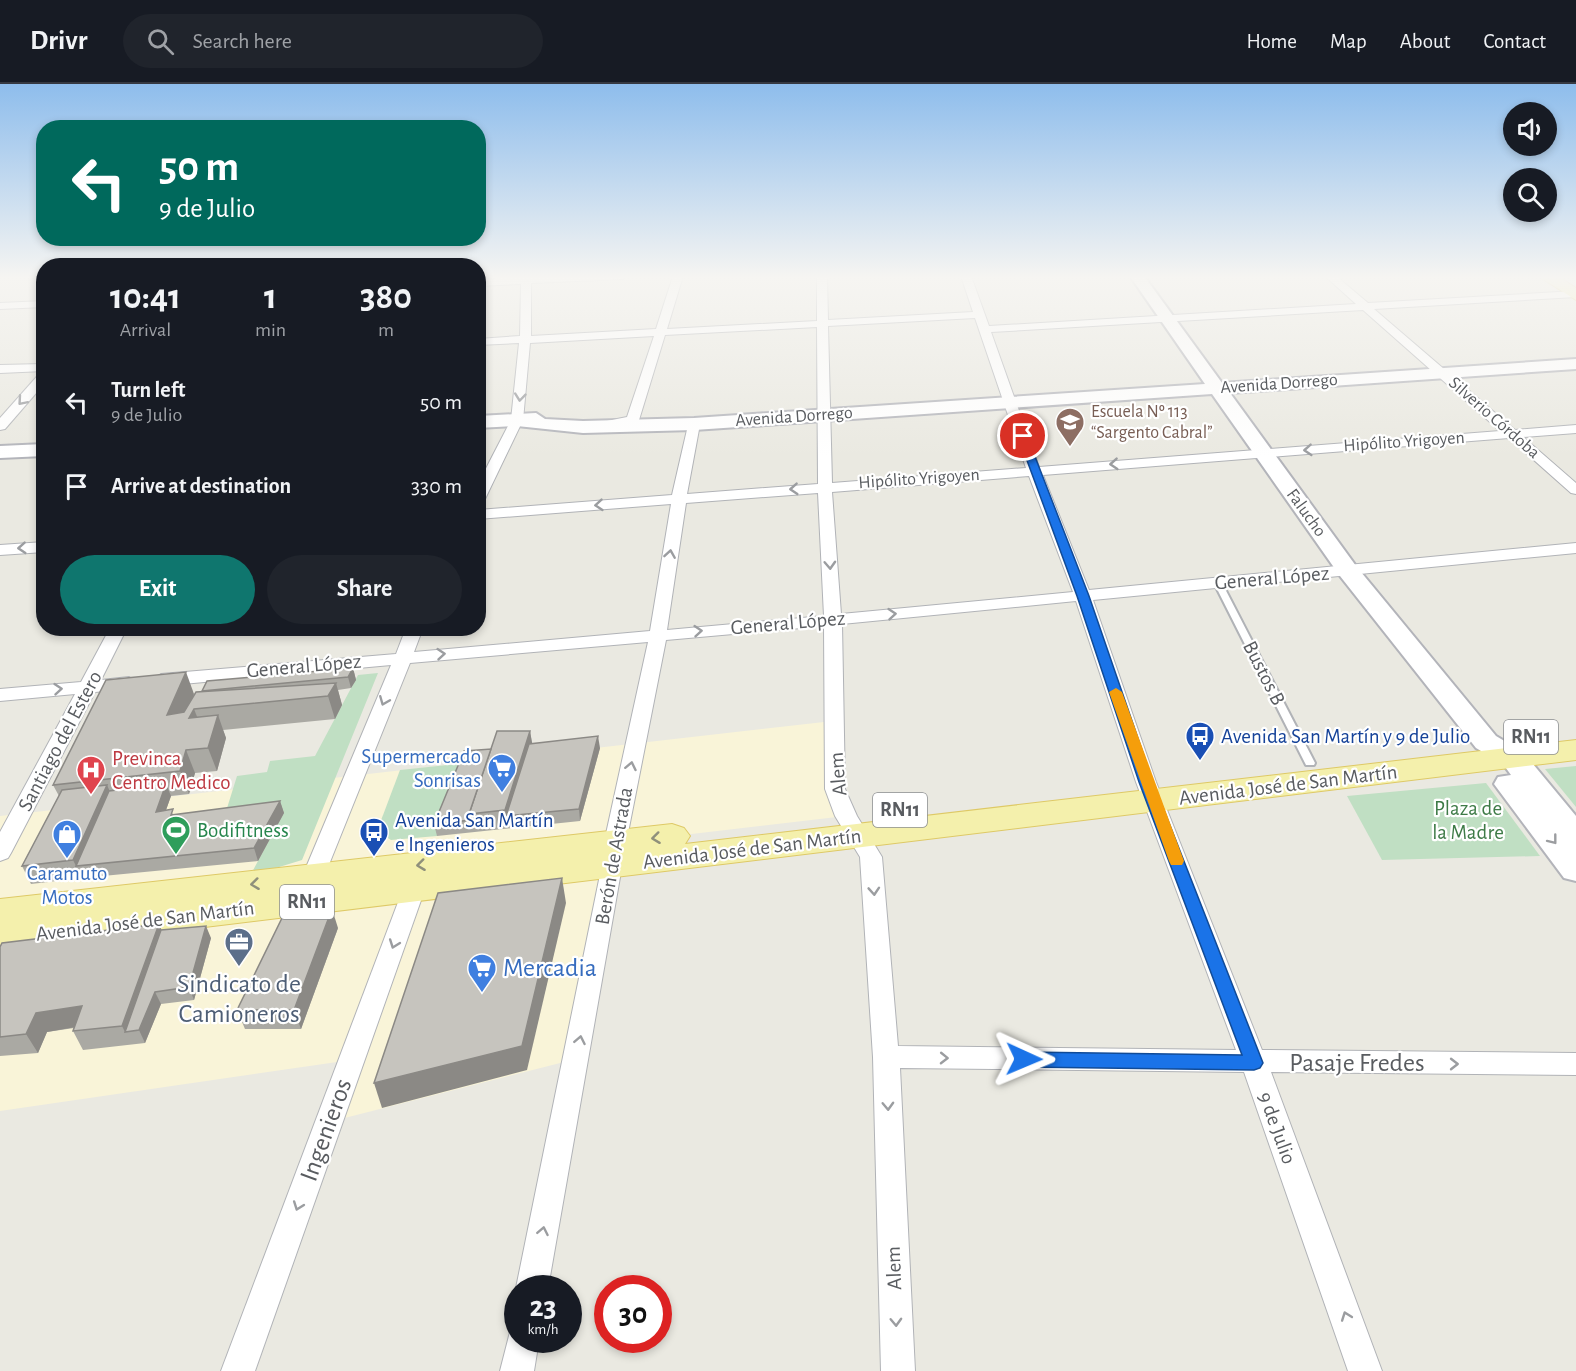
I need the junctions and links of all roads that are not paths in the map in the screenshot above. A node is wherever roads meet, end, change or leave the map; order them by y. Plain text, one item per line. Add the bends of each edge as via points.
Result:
1 (525, 336) edge
2 (600, 336) edge
3 (657, 336) edge
4 (823, 336) edge
5 (988, 336) edge
6 (1180, 336) edge
7 (1399, 336) edge
8 (525, 340) junction
9 (486, 342) edge
10 (1576, 364) edge
11 (36, 367) edge
12 (0, 369) edge
13 (1443, 374) junction
14 (36, 385) edge
15 (1216, 388) junction
16 (1011, 402) junction
17 (825, 415) junction
18 (518, 420) junction
19 (633, 420) junction
20 (486, 422) edge
21 (694, 424) junction
22 (0, 426) edge
23 (600, 427) junction
24 (1576, 429) edge
25 (1510, 434) junction
26 (36, 450) edge
27 (0, 452) edge
28 (1262, 453) junction
29 (1034, 471) junction
30 (486, 483) edge
31 (825, 487) junction
32 (1576, 490) edge
33 (679, 498) junction
34 (486, 514) edge
35 (36, 548) edge
36 (1576, 548) edge
37 (0, 550) edge
38 (1348, 571) junction
39 (1218, 583) junction
40 (1083, 596) junction
41 (833, 620) junction
42 (658, 634) junction
43 (115, 636) edge
44 (412, 636) edge
45 (401, 657) junction
46 (90, 686) junction
47 (0, 694) edge
48 (1576, 732) edge
49 (1576, 750) edge
50 (1497, 754) junction
51 (1310, 763) junction
52 (1150, 791) junction
53 (852, 826) junction
54 (1576, 837) edge
55 (0, 853) edge
56 (614, 854) junction
57 (1576, 870) edge
58 (313, 877) junction
59 (414, 889) junction
60 (0, 913) edge
61 (0, 938) edge
62 (886, 1057) junction
63 (1254, 1063) junction
64 (1576, 1064) edge
65 (534, 1275) edge
66 (520, 1353) edge
67 (238, 1371) edge
68 (517, 1371) edge
69 (898, 1371) edge
70 (1365, 1371) edge

1 - 8 street
2 - 8 street
3 - 19 street
4 - 17 street, Alem
5 - 16 street, 9 de Julio
6 - 15 main road, Falucho
7 - 13 street, Silverio Córdoba
8 - 9 street
8 -> 18 street
10 - 13 main road, Avenida Dorrego
11 - 12 street
13 - 15 main road, Avenida Dorrego
13 - 25 street, Silverio Córdoba
14 -> 22 street
15 - 16 main road, Avenida Dorrego
15 - 28 main road, Falucho
16 - 17 main road, Avenida Dorrego
16 - 29 street, 9 de Julio
17 - 21 main road, Avenida Dorrego
17 - 31 street, Alem
18 - 19 main road, Avenida Dorrego
18 - 20 main road, Avenida Dorrego
18 - 23 main road, Avenida Dorrego
18 - 30 street
19 - 21 main road, Avenida Dorrego
19 - 23 street
21 - 23 main road, Avenida Dorrego
21 - 33 street, Berón de Astrada
24 - 25 street, Hipólito Yrigoyen
25 -> 28 street, Hipólito Yrigoyen
25 - 32 street, Silverio Córdoba
26 - 27 main road
28 -> 29 street, Hipólito Yrigoyen
28 - 38 main road, Falucho
29 - 31 street, Hipólito Yrigoyen
29 - 40 street, 9 de Julio
31 -> 33 street, Hipólito Yrigoyen
31 -> 41 street, Alem
33 -> 34 street, Hipólito Yrigoyen
42 -> 33 street, Berón de Astrada
35 -> 37 street
36 - 38 street, General López
38 - 39 street, General López
38 - 50 main road, Falucho
39 - 40 street, General López
39 - 51 lane, Bustos B
41 -> 40 street, General López
40 - 52 street, 9 de Julio
42 -> 41 street, General López
41 - 53 street, Alem via 835,789
45 -> 42 street, General López
56 -> 42 street, Berón de Astrada
43 - 46 street, Santiago del Estero
44 - 45 street
45 - 46 street, General López
45 -> 58 street
47 -> 46 street, General López
46 - 55 street, Santiago del Estero
48 - 50 main road, Avenida José de San Martín / RN11
49 - 50 main road, Avenida José de San Martín / RN11
50 - 51 main road, Avenida José de San Martín / RN11
50 - 52 main road, Avenida José de San Martín / RN11
50 - 54 main road, Falucho
50 -> 57 main road, Falucho
51 - 52 main road, Avenida José de San Martín / RN11
52 - 53 main road, Avenida José de San Martín / RN11
52 - 63 street, 9 de Julio
53 - 56 main road, Avenida José de San Martín / RN11
53 -> 62 street, Alem via 871,857
56 -> 58 main road, Avenida José de San Martín / RN11
56 - 59 main road, Avenida José de San Martín / RN11
65 -> 56 street, Berón de Astrada
58 -> 60 main road, Avenida José de San Martín / RN11
59 - 61 main road, Avenida José de San Martín / RN11
59 -> 67 street, Ingenieros
62 -> 63 street, Pasaje Fredes
62 -> 69 street, Alem
63 -> 64 street, Pasaje Fredes
70 -> 63 street, 9 de Julio
66 - 68 street

